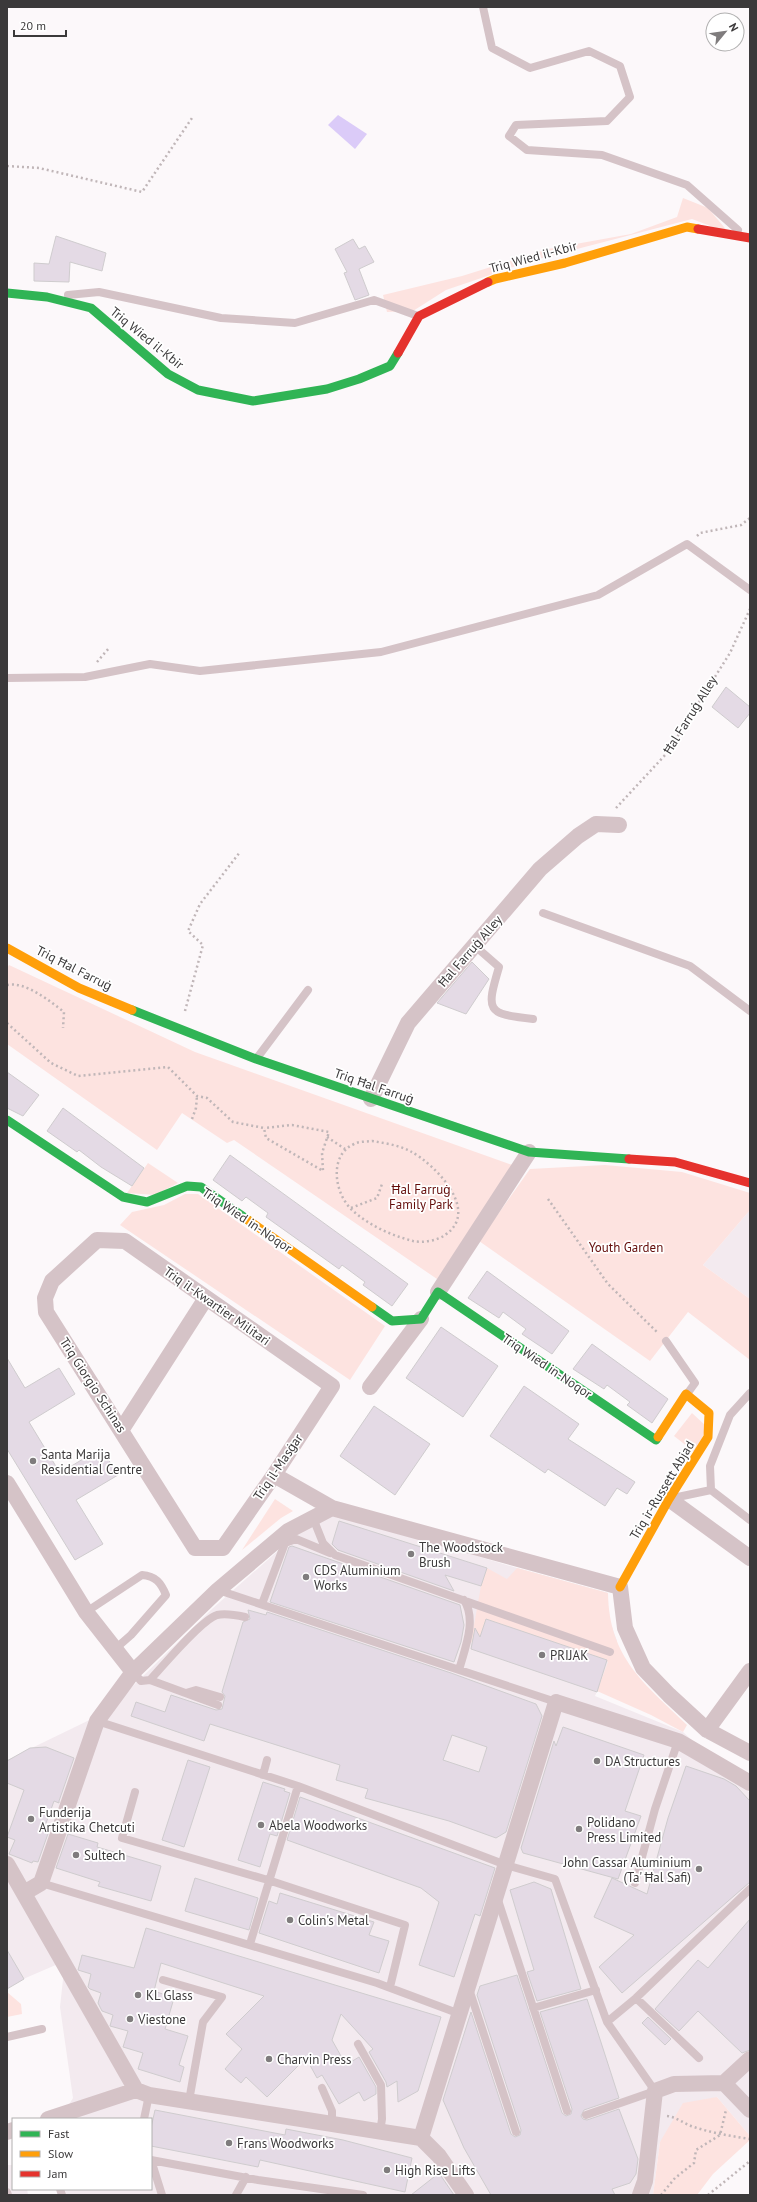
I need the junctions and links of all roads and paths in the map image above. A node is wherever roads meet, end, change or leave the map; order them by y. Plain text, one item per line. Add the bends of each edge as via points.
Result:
1 (483, 7) edge
2 (192, 118) dead end
3 (7, 166) edge
4 (748, 238) edge
5 (7, 293) edge
6 (48, 297) junction
7 (419, 316) junction
8 (750, 518) edge
9 (687, 544) junction
10 (750, 590) edge
11 (750, 609) edge
12 (7, 678) edge
13 (596, 824) junction
14 (619, 825) dead end
15 (240, 852) dead end
16 (543, 913) dead end
17 (475, 946) junction
18 (7, 948) edge
19 (7, 985) edge
20 (308, 990) dead end
21 (750, 1011) edge
22 (533, 1019) dead end
23 (7, 1023) edge
24 (63, 1028) dead end
25 (181, 1029) junction
26 (256, 1059) junction
27 (197, 1096) junction
28 (371, 1098) junction
29 (192, 1119) dead end
30 (7, 1120) edge
31 (264, 1128) junction
32 (327, 1137) junction
33 (345, 1149) junction
34 (529, 1152) junction
35 (750, 1183) edge
36 (382, 1184) dead end
37 (548, 1199) dead end
38 (351, 1208) junction
39 (438, 1292) junction
40 (45, 1298) joint
41 (206, 1298) junction
42 (421, 1319) junction
43 (666, 1341) joint
44 (332, 1386) joint
45 (370, 1387) dead end
46 (750, 1393) edge
47 (686, 1394) junction
48 (122, 1429) junction
49 (274, 1475) junction
50 (7, 1483) edge
51 (711, 1490) junction
52 (669, 1499) junction
53 (332, 1508) junction
54 (313, 1518) junction
55 (750, 1520) edge
56 (223, 1548) joint
57 (335, 1555) junction
58 (750, 1558) edge
59 (620, 1587) junction
60 (218, 1590) junction
61 (464, 1600) junction
62 (262, 1604) junction
63 (86, 1612) junction
64 (245, 1617) dead end
65 (115, 1649) junction
66 (610, 1652) dead end
67 (460, 1670) junction
68 (750, 1671) edge
69 (133, 1672) junction
70 (150, 1680) junction
71 (186, 1694) junction
72 (220, 1696) dead end
73 (556, 1702) junction
74 (218, 1705) dead end
75 (97, 1721) junction
76 (707, 1730) junction
77 (678, 1741) junction
78 (750, 1753) edge
79 (267, 1760) dead end
80 (263, 1775) junction
81 (750, 1783) edge
82 (298, 1786) junction
83 (135, 1792) dead end
84 (7, 1864) edge
85 (506, 1865) junction
86 (268, 1880) junction
87 (41, 1883) junction
88 (635, 1883) dead end
89 (750, 1890) edge
90 (24, 1894) junction
91 (496, 1895) junction
92 (250, 1944) junction
93 (163, 1980) dead end
94 (468, 1983) junction
95 (390, 1987) junction
96 (596, 1990) junction
97 (636, 1998) junction
98 (533, 2008) junction
99 (460, 2014) junction
100 (607, 2022) junction
101 (42, 2029) dead end
102 (7, 2037) edge
103 (358, 2044) dead end
104 (699, 2058) dead end
105 (750, 2059) edge
106 (724, 2082) junction
107 (322, 2088) dead end
108 (655, 2091) junction
109 (143, 2092) junction
110 (735, 2094) junction
111 (189, 2101) junction
112 (750, 2110) edge
113 (567, 2111) dead end
114 (653, 2114) junction
115 (586, 2115) dead end
116 (52, 2118) edge
117 (144, 2118) edge
118 (332, 2124) junction
119 (380, 2132) junction
120 (516, 2132) dead end
121 (720, 2135) junction
122 (421, 2138) junction
123 (750, 2139) edge
124 (152, 2160) edge
125 (750, 2161) edge
126 (152, 2163) edge
127 (246, 2177) junction
128 (162, 2195) edge
129 (236, 2195) edge
130 (363, 2195) edge
131 (466, 2195) edge
132 (640, 2195) edge
133 (661, 2195) edge
134 (708, 2195) edge

1 - 4 lane via 492,48 530,68 589,51 620,66 630,97 607,122 516,125 509,136 527,150 602,155 687,185
2 - 3 path via 142,192 39,168
4 - 7 street, Triq Wied il-Kbir via 687,227 565,263 495,279
5 - 6 street, Triq Wied il-Kbir
6 - 7 lane via 99,292 221,318 295,323 374,300
6 - 7 street, Triq Wied il-Kbir via 91,308 168,374 198,390 253,400 327,389 359,380 390,366
8 - 9 path via 741,525 700,533
9 - 10 lane
9 - 12 lane via 598,595 381,652 200,670 150,664 85,677
11 - 13 path, Ħal Farruġ Alley via 730,654 667,753 613,811
13 - 14 street
13 - 17 street, Ħal Farruġ Alley via 540,869
15 - 25 path via 200,904 188,930 203,945
16 - 21 lane via 690,966
17 - 22 lane via 500,967 490,997 492,1006 507,1016
17 - 28 street, Ħal Farruġ Alley via 408,1024
18 - 25 street, Triq Ħal Farruġ via 79,988
19 - 24 path via 14,983 31,990 64,1012
20 - 26 lane
23 - 27 path via 51,1063 78,1076 168,1067
25 - 26 street, Triq Ħal Farruġ
26 - 28 street, Triq Ħal Farruġ
27 - 29 path
27 - 31 path via 207,1098 234,1122
28 - 34 street, Triq Ħal Farruġ
30 - 42 street, Triq Wied in-Noqor via 123,1198 147,1202 187,1186 201,1187 392,1321
31 - 32 path via 292,1125 329,1132
31 - 32 path via 266,1138 323,1171 322,1153
32 - 33 path
33 - 38 path via 337,1159 337,1181
33 - 38 path via 355,1143 372,1141 388,1143 410,1151 436,1170 446,1182 455,1198 458,1214 453,1230 440,1239 418,1242 394,1236 377,1228
34 - 35 street, Triq Ħal Farruġ via 675,1162
34 - 39 street
36 - 38 path via 377,1198
37 - 43 path via 608,1284
39 - 42 street
39 - 47 street, Triq Wied in-Noqor via 656,1440
40 - 41 street, Triq il-Kwartier Militari via 52,1281 97,1240 124,1241
40 - 48 street, Triq Giorgio Schinas via 46,1312
41 - 44 street, Triq il-Kwartier Militari
41 - 48 street
42 - 45 street
43 - 47 lane via 695,1383
44 - 49 street, Triq il-Masġar
46 - 51 lane via 730,1415 710,1466
47 - 52 street, Triq ir-Russett Abjad via 709,1412 708,1438
48 - 56 street, Triq Giorgio Schinas via 195,1548
49 - 53 street
49 - 56 street, Triq il-Masġar
50 - 63 street
51 - 52 lane
51 - 55 lane
52 - 58 street
52 - 59 street, Triq ir-Russett Abjad
53 - 54 street
53 - 59 street
54 - 57 lane via 323,1543
54 - 60 street via 288,1531
57 - 61 lane
57 - 62 lane via 296,1539 285,1543
59 - 76 street via 625,1628 643,1668
60 - 62 lane
60 - 69 street
61 - 66 lane
61 - 67 lane via 470,1609 470,1624
62 - 67 lane
63 - 65 street
63 - 65 lane via 142,1575 152,1576 162,1584 166,1595 131,1635
64 - 70 lane via 216,1616 197,1630
65 - 69 street
67 - 73 lane
68 - 76 street
69 - 70 lane via 141,1681
69 - 75 street
70 - 71 lane
71 - 72 lane via 196,1690
71 - 74 lane
73 - 77 street
73 - 85 street
75 - 80 lane
75 - 87 street
76 - 78 street
77 - 81 street
77 - 88 lane via 655,1809
79 - 80 lane
80 - 82 lane
82 - 85 lane
82 - 86 lane
83 - 86 lane via 122,1838
84 - 90 street
85 - 91 street
85 - 96 lane via 556,1879
86 - 92 lane
86 - 95 lane via 405,1925
87 - 90 street
87 - 92 lane
89 - 97 lane
90 - 109 street
91 - 94 street
91 - 98 lane
92 - 95 lane
93 - 111 lane via 222,1997 204,2022
94 - 99 street
94 - 120 lane
95 - 99 lane
96 - 98 lane
96 - 100 lane
97 - 100 lane
97 - 104 lane
98 - 113 lane
99 - 122 street
100 - 108 lane
101 - 102 lane
103 - 119 lane via 381,2085
105 - 106 street
106 - 108 street via 674,2084
106 - 110 street
107 - 118 lane via 332,2111
108 - 114 street
108 - 115 lane
109 - 111 street
109 - 116 street
109 - 117 lane
110 - 112 street
110 - 121 path via 726,2111
111 - 118 street
114 - 121 path via 673,2116 692,2127
114 - 132 street via 645,2181
118 - 119 street
119 - 122 street
121 - 123 path
121 - 133 path via 696,2150 694,2163 675,2178
122 - 131 street via 439,2156
124 - 127 lane
125 - 134 path
126 - 128 lane
127 - 129 lane
127 - 130 lane

